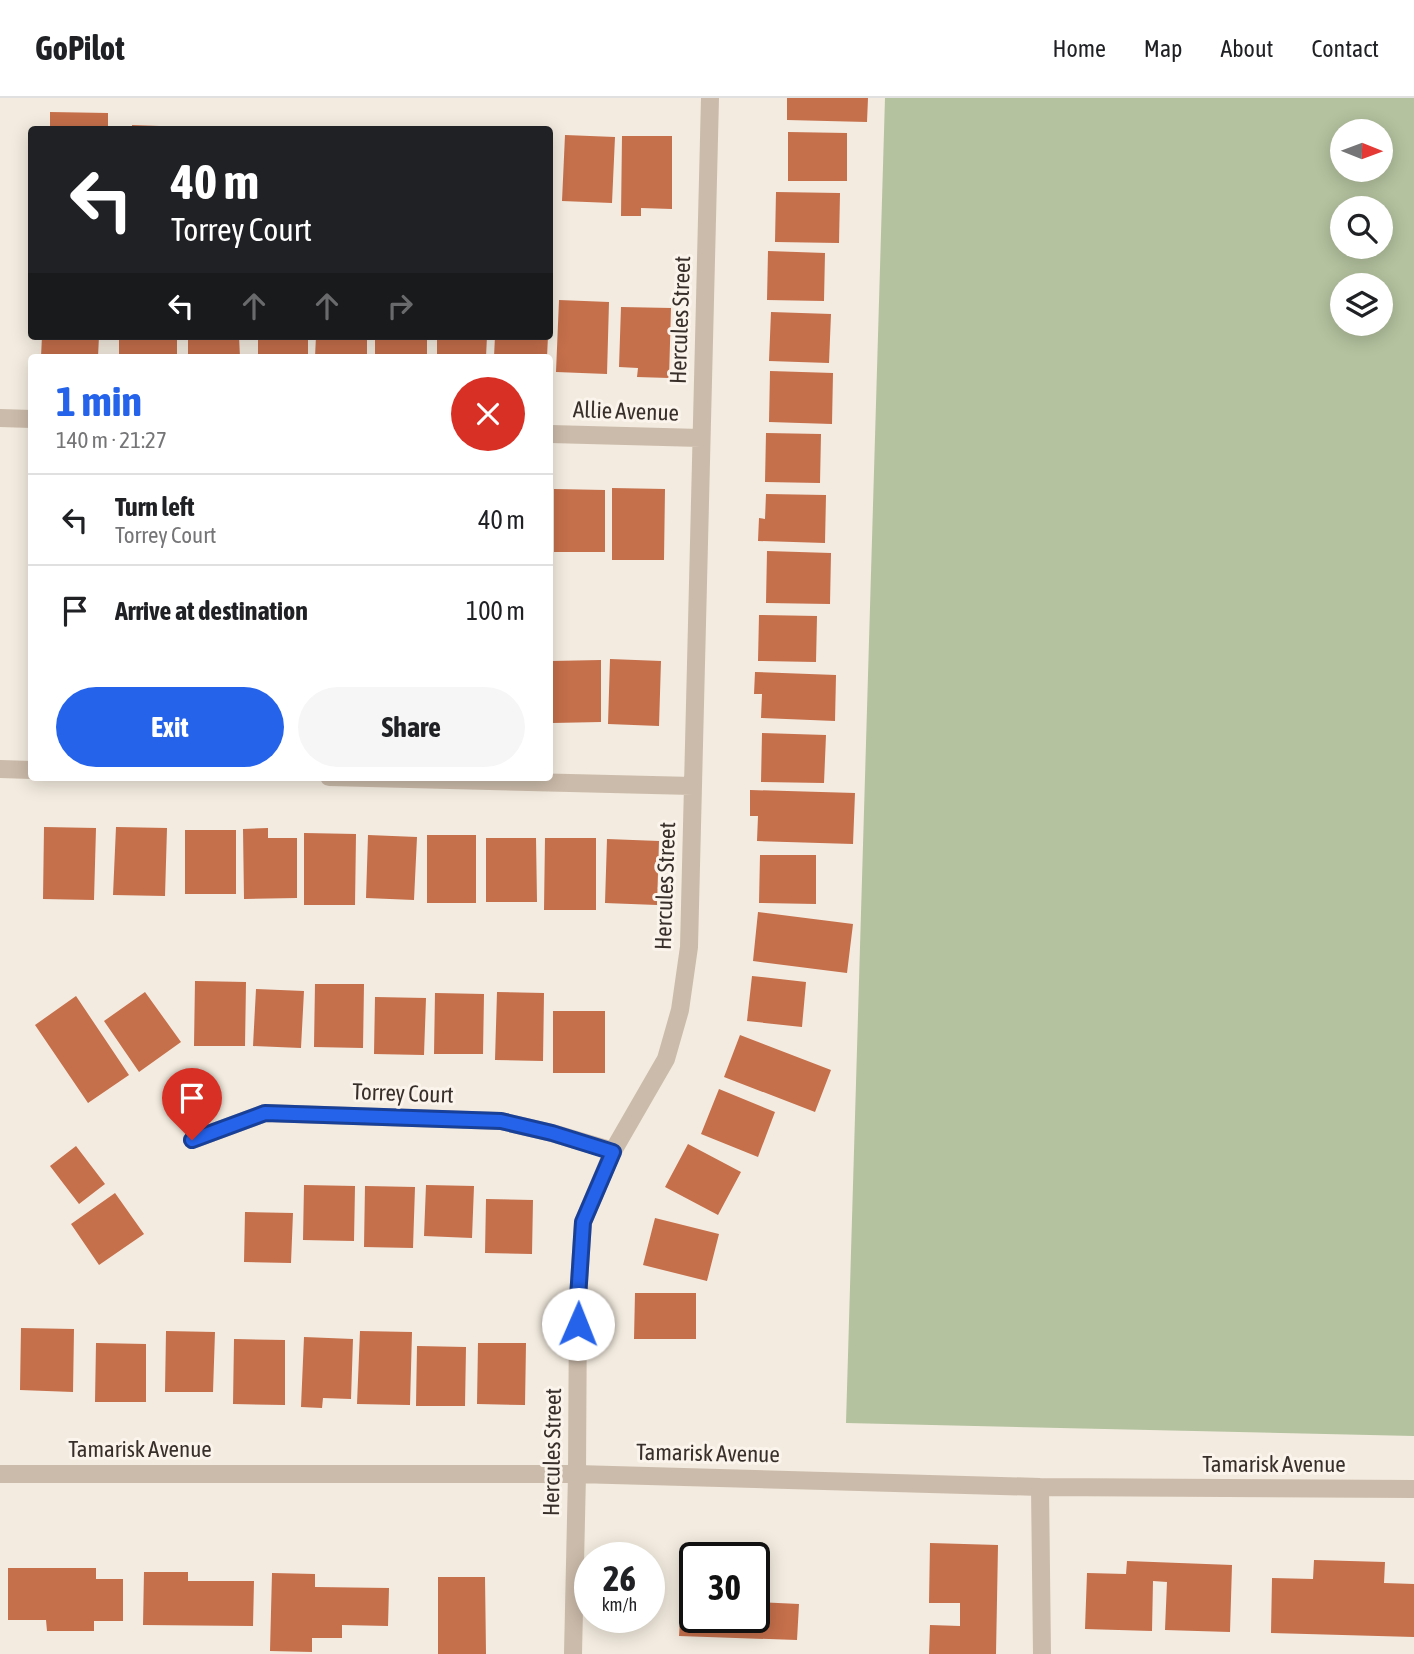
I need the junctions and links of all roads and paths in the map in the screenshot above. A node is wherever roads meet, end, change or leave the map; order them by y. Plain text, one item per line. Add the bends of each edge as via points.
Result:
1 (710, 98) edge
2 (0, 418) edge
3 (28, 419) edge
4 (553, 434) edge
5 (701, 438) junction
6 (0, 769) edge
7 (28, 770) edge
8 (491, 781) edge
9 (693, 786) junction
10 (192, 1140) dead end
11 (613, 1152) junction
12 (0, 1474) edge
13 (577, 1474) junction
14 (1040, 1487) junction
15 (1414, 1489) edge
16 (573, 1654) edge
17 (1041, 1654) edge

1 - 5 street, Hercules Street
2 - 3 street
4 - 5 street, Allie Avenue
5 - 9 street, Hercules Street
6 - 7 street
8 - 9 street
9 - 11 street, Hercules Street via 689,947 680,1010 666,1059
10 - 11 street, Torrey Court via 265,1113 279,1113 501,1121
11 - 13 street, Hercules Street via 583,1222
12 - 13 street, Tamarisk Avenue
13 - 14 street, Tamarisk Avenue
13 - 16 street, Hercules Street
14 - 15 street, Tamarisk Avenue
14 - 17 street

